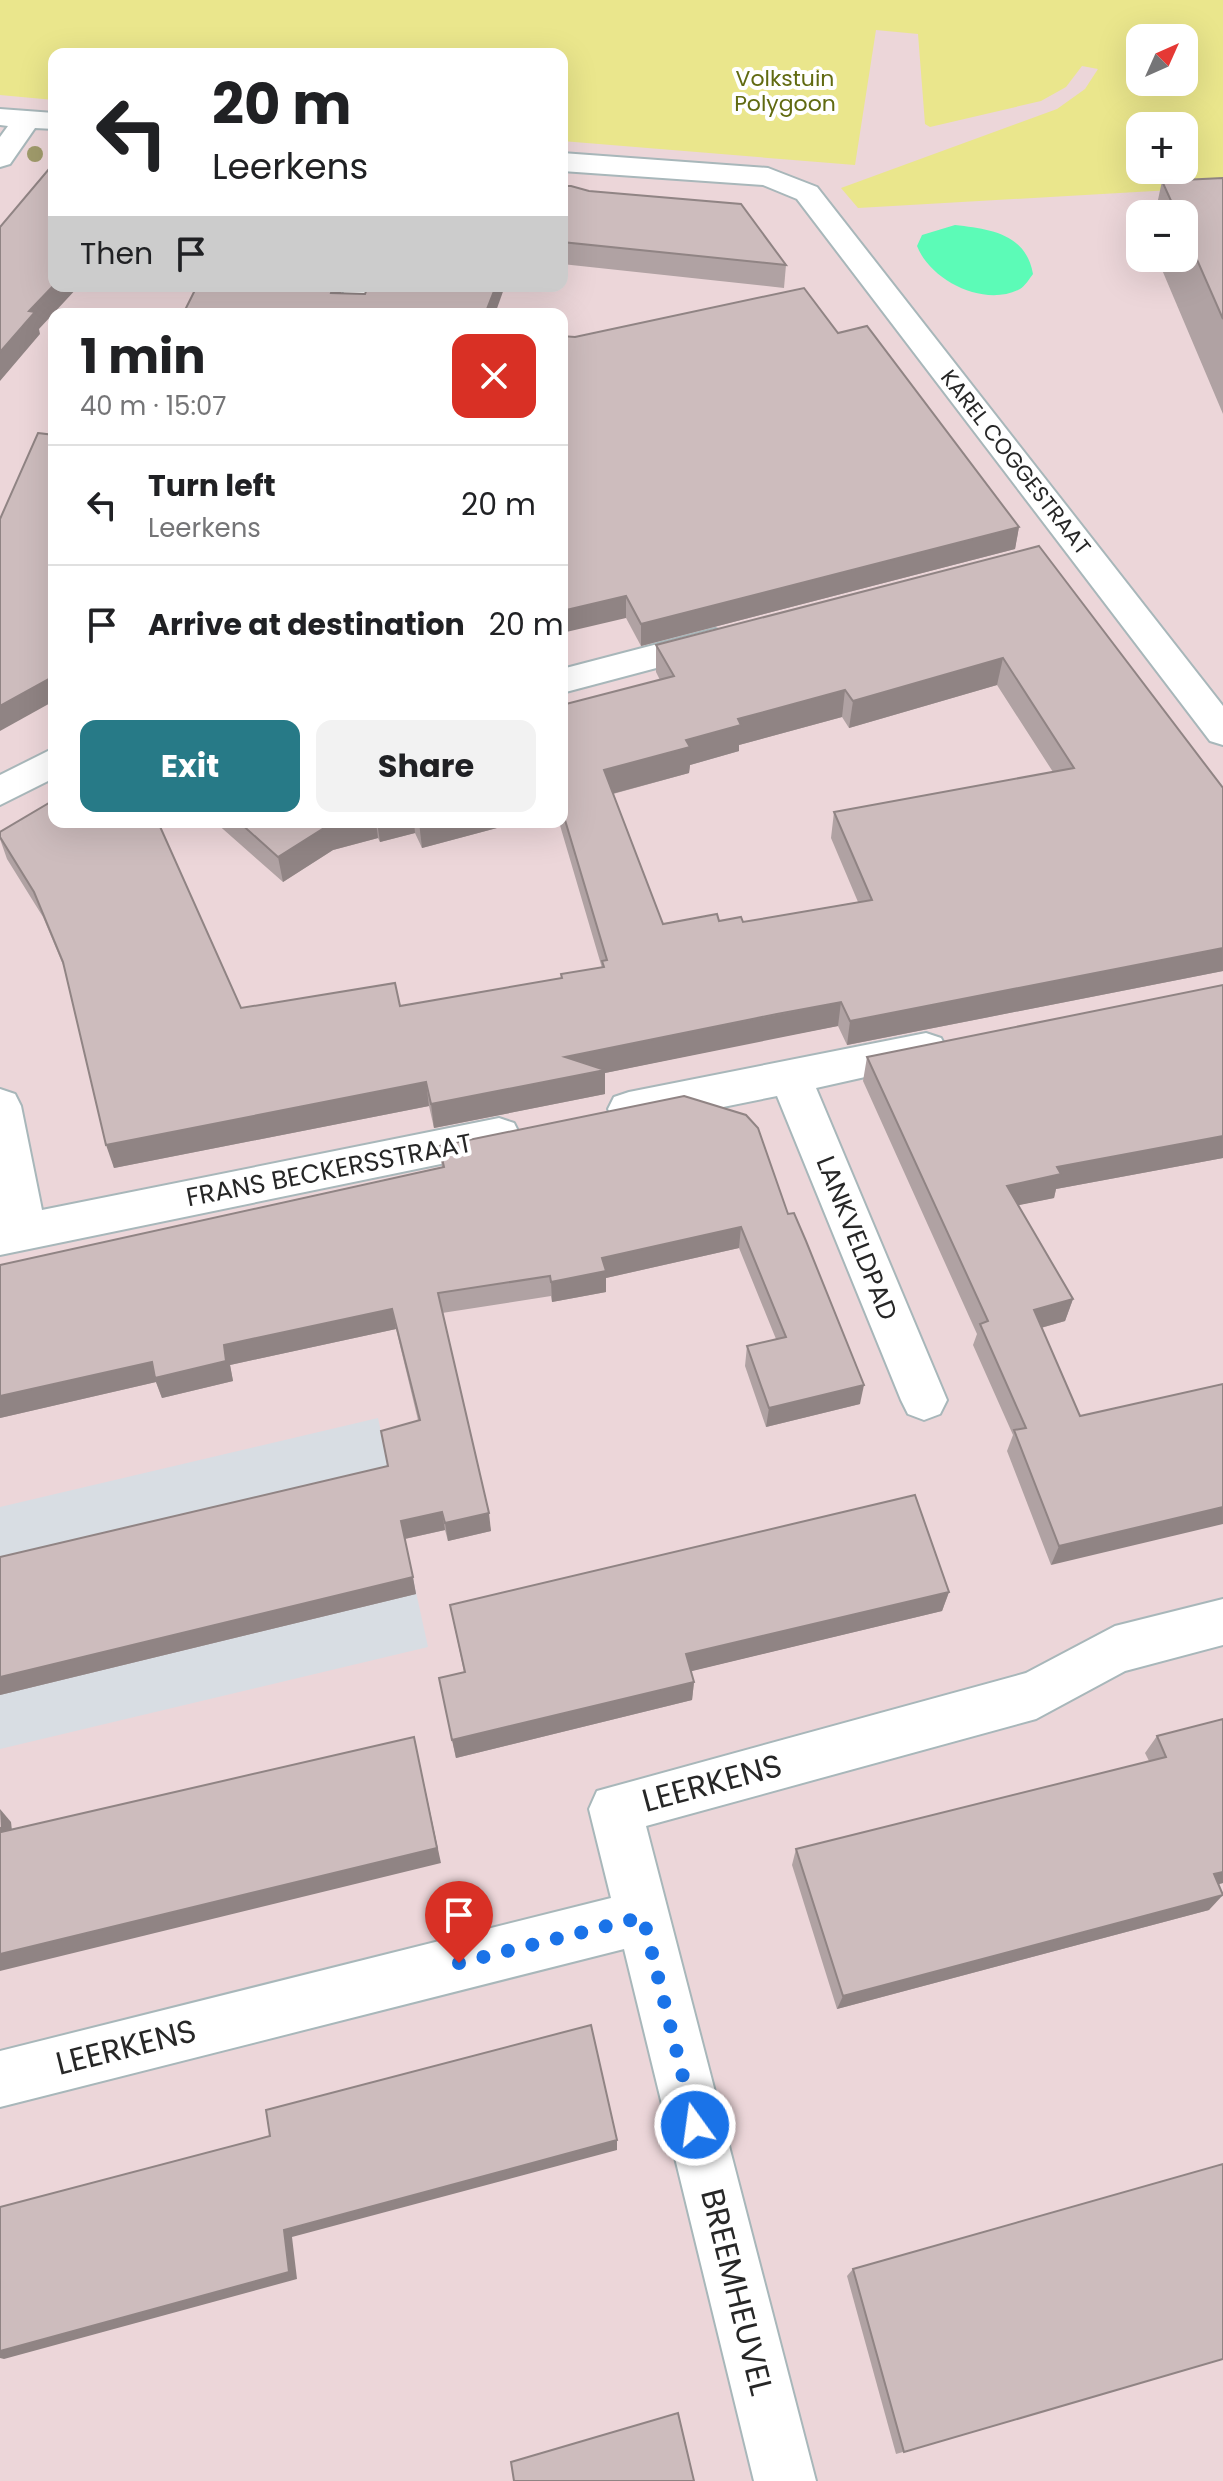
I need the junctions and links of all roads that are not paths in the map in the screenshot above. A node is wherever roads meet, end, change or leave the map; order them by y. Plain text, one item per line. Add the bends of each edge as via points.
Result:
1 (27, 119) edge
2 (0, 158) edge
3 (568, 162) edge
4 (745, 634) edge
5 (568, 679) edge
6 (1223, 732) edge
7 (48, 764) edge
8 (0, 792) edge
9 (960, 1042) edge
10 (790, 1076) junction
11 (0, 1106) edge
12 (587, 1117) edge
13 (540, 1127) edge
14 (12, 1234) edge
15 (924, 1400) dead end
16 (1223, 1622) edge
17 (643, 1917) junction
18 (0, 2079) edge
19 (785, 2481) edge

1 - 2 street
3 - 6 street, KAREL COGGESTRAAT via 768,177 807,193 1066,550
4 - 5 street
7 - 8 street
9 - 10 street
10 - 12 street
10 - 15 street, LANKVELDPAD
11 - 14 street
13 - 14 street, FRANS BECKERSSTRAAT
16 - 17 street, LEERKENS via 1115,1650 1036,1695 615,1809
17 - 18 street, LEERKENS
17 - 19 street, BREEMHEUVEL

